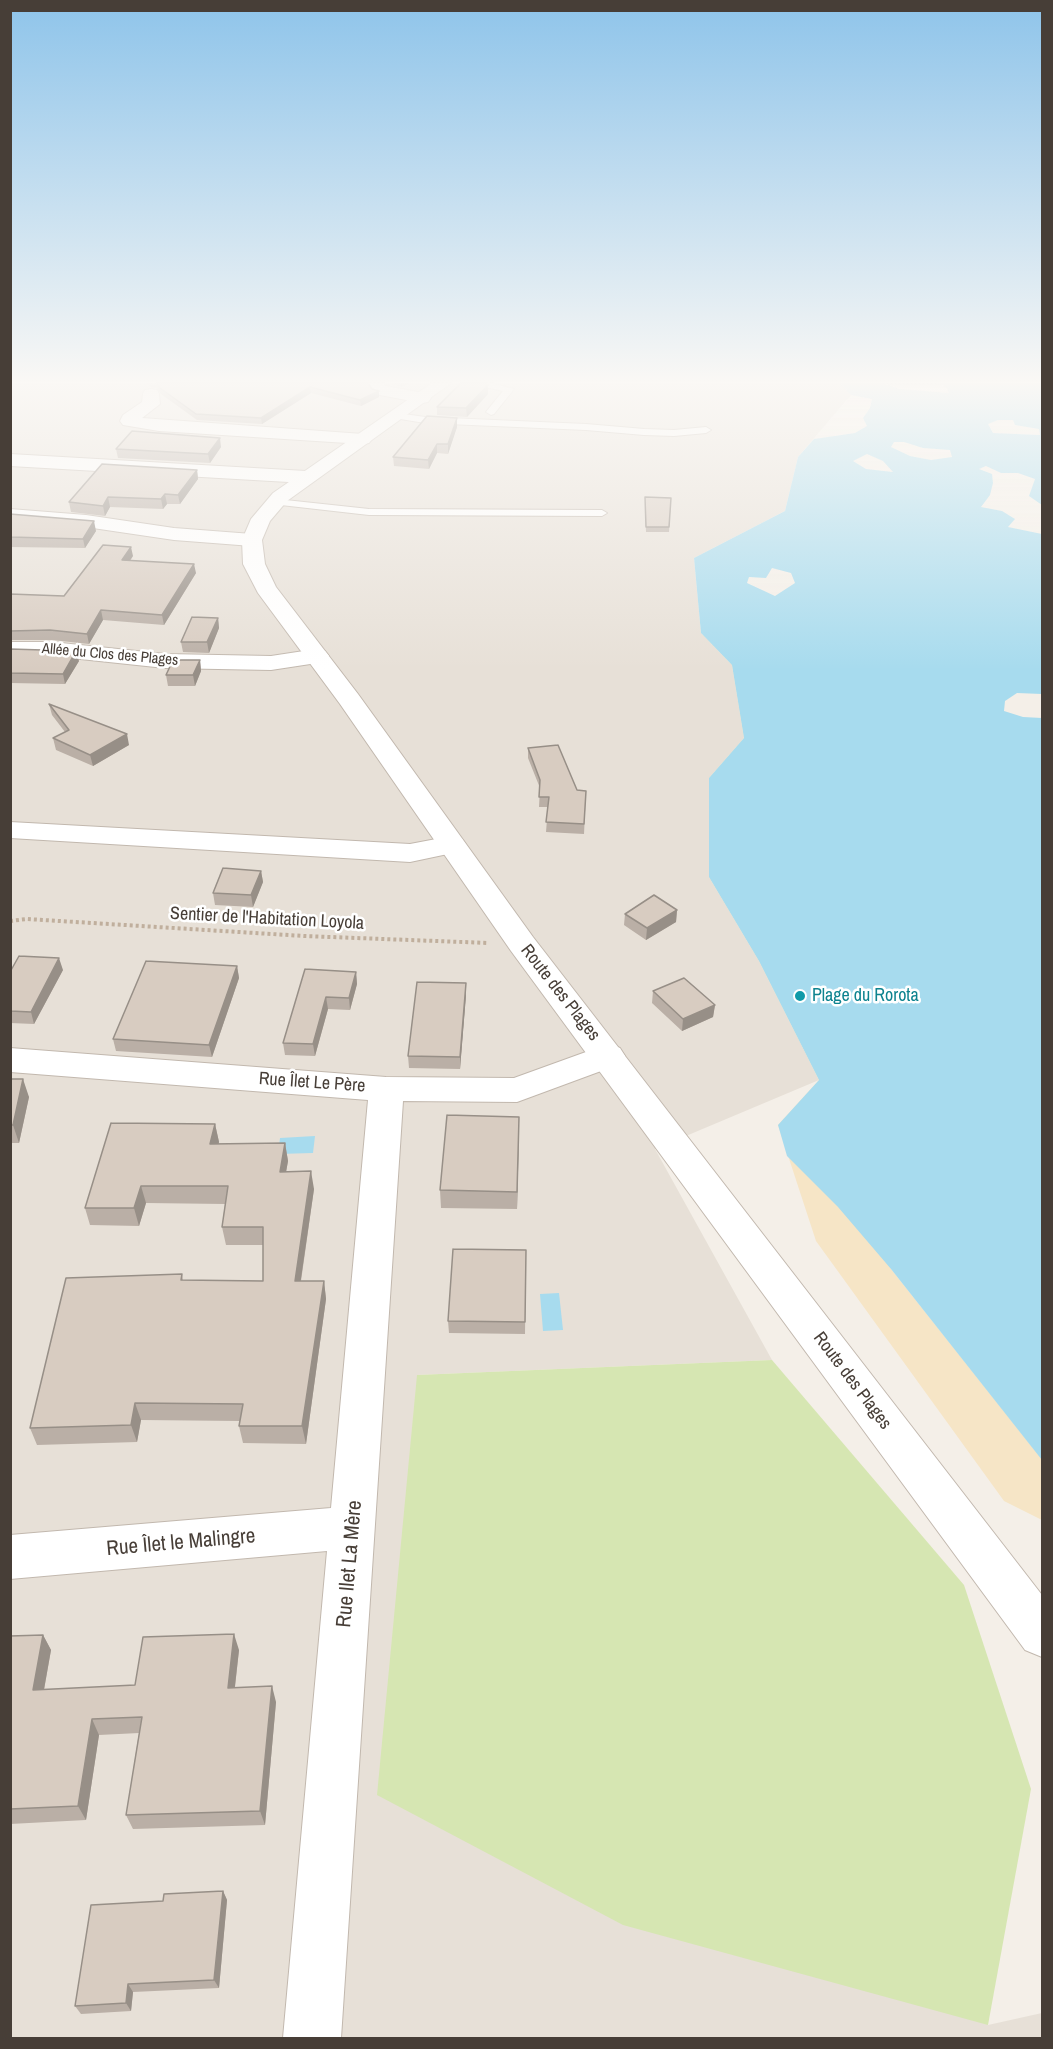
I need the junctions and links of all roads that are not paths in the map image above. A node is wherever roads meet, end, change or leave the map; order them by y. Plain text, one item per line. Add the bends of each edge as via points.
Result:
1 (304, 479) edge
2 (276, 502) junction
3 (602, 513) dead end
4 (10, 515) edge
5 (252, 540) junction
6 (10, 649) edge
7 (316, 656) junction
8 (10, 830) edge
9 (452, 844) junction
10 (608, 1056) junction
11 (10, 1060) edge
12 (386, 1089) junction
13 (352, 1528) junction
14 (10, 1557) edge
15 (1037, 1626) edge
16 (312, 2038) edge

1 - 2 street
2 - 3 lane via 369,512
2 - 5 street via 261,519
4 - 5 street
5 - 7 street, Route des Plages via 255,564 266,588
6 - 7 street, Allée du Clos des Plages via 52,649 189,662 271,663
7 - 9 street, Route des Plages
8 - 9 street via 410,853
9 - 10 street, Route des Plages
10 - 12 street, Rue Îlet Le Père via 517,1090
10 - 15 street, Route des Plages
11 - 12 street, Rue Îlet Le Père
12 - 13 street, Rue Ilet La Mère
13 - 14 street, Rue Îlet le Malingre
13 - 16 street, Rue Ilet La Mère

